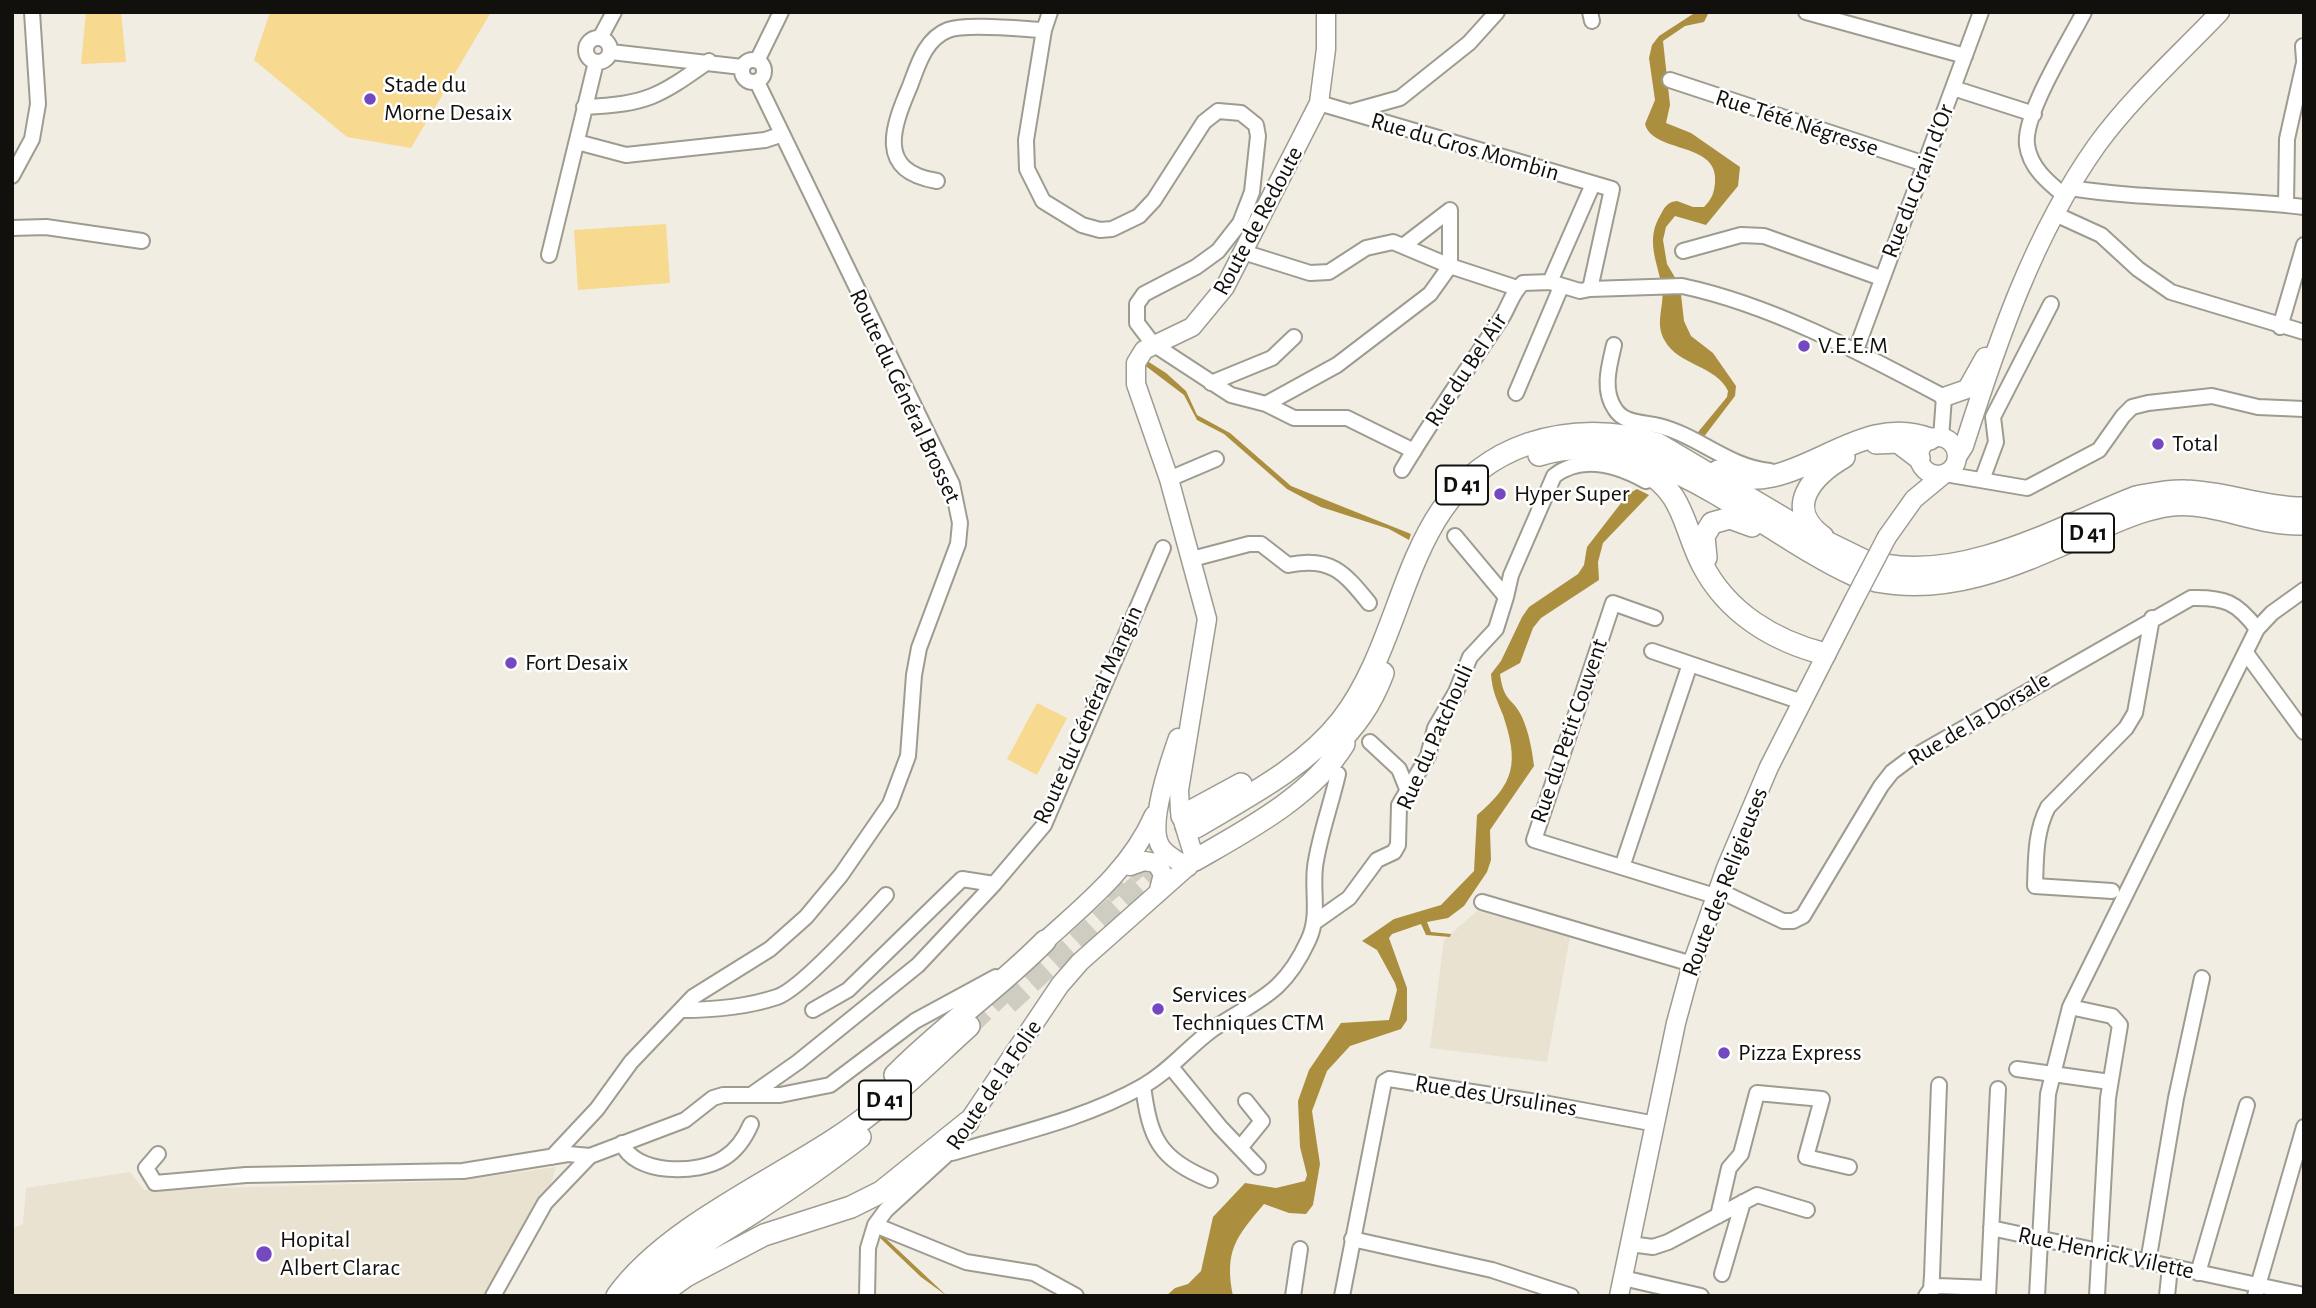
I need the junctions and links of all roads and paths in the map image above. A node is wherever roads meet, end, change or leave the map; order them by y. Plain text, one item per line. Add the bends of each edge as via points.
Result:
1 (32, 12) edge
2 (614, 12) edge
3 (781, 12) edge
4 (1051, 12) edge
5 (1326, 12) edge
6 (1497, 12) edge
7 (1806, 12) edge
8 (1981, 12) edge
9 (2084, 12) edge
10 (2220, 12) edge
11 (1044, 30) junction
12 (600, 38) junction
13 (611, 52) junction
14 (1965, 56) junction
15 (2303, 56) edge
16 (709, 61) junction
17 (757, 61) junction
18 (596, 62) junction
19 (742, 67) junction
20 (1670, 80) dead end
21 (757, 82) junction
22 (1953, 88) junction
23 (1319, 103) junction
24 (584, 107) junction
25 (1345, 113) junction
26 (2034, 114) junction
27 (780, 135) junction
28 (577, 142) junction
29 (1925, 164) junction
30 (12, 176) edge
31 (937, 181) dead end
32 (1592, 184) junction
33 (2067, 192) junction
34 (2286, 205) junction
35 (2304, 207) edge
36 (2056, 214) junction
37 (12, 228) edge
38 (142, 241) dead end
39 (2304, 245) edge
40 (1404, 246) junction
41 (1683, 250) dead end
42 (1243, 252) junction
43 (550, 254) dead end
44 (1450, 266) junction
45 (1881, 278) junction
46 (1556, 285) junction
47 (1517, 288) junction
48 (1590, 289) junction
49 (2051, 304) dead end
50 (2010, 310) junction
51 (2280, 327) junction
52 (2304, 332) edge
53 (1294, 337) dead end
54 (1153, 344) junction
55 (1614, 345) dead end
56 (1856, 350) junction
57 (1212, 383) junction
58 (1516, 393) dead end
59 (1266, 404) junction
60 (1943, 404) junction
61 (2304, 409) edge
62 (1972, 421) junction
63 (1931, 446) junction
64 (1604, 449) junction
65 (1672, 449) junction
66 (1413, 452) junction
67 (1216, 459) dead end
68 (1950, 467) junction
69 (1402, 470) dead end
70 (1784, 472) junction
71 (1169, 479) junction
72 (1982, 480) junction
73 (1807, 489) junction
74 (1914, 499) junction
75 (1677, 501) junction
76 (2304, 508) edge
77 (2304, 524) edge
78 (1706, 532) junction
79 (1455, 536) dead end
80 (1163, 548) dead end
81 (1808, 552) junction
82 (1192, 559) junction
83 (1855, 563) junction
84 (1714, 584) junction
85 (2304, 590) edge
86 (1506, 597) junction
87 (1369, 603) dead end
88 (1655, 618) dead end
89 (2152, 618) junction
90 (2257, 629) junction
91 (1652, 651) dead end
92 (2246, 653) junction
93 (1825, 654) junction
94 (1689, 664) junction
95 (1198, 675) junction
96 (1802, 702) junction
97 (2304, 732) edge
98 (1362, 735) junction
99 (1338, 774) dead end
100 (1407, 789) junction
101 (1161, 799) junction
102 (1194, 827) junction
103 (1156, 834) junction
104 (1192, 863) junction
105 (1130, 866) junction
106 (1622, 867) junction
107 (994, 884) junction
108 (1104, 887) junction
109 (1159, 890) junction
110 (2112, 891) dead end
111 (1717, 893) junction
112 (886, 895) dead end
113 (1482, 902) dead end
114 (1315, 922) junction
115 (1045, 941) junction
116 (1692, 964) junction
117 (2202, 978) dead end
118 (2070, 1007) junction
119 (681, 1010) junction
120 (813, 1010) dead end
121 (1171, 1067) junction
122 (2017, 1069) dead end
123 (2053, 1074) junction
124 (2110, 1082) junction
125 (1940, 1085) dead end
126 (1143, 1086) junction
127 (1997, 1089) dead end
128 (751, 1095) junction
129 (1246, 1101) dead end
130 (2247, 1104) dead end
131 (968, 1122) junction
132 (751, 1124) dead end
133 (1656, 1124) junction
134 (2304, 1127) edge
135 (575, 1134) junction
136 (622, 1143) junction
137 (1240, 1148) junction
138 (2301, 1148) edge
139 (952, 1153) junction
140 (159, 1154) dead end
141 (584, 1155) junction
142 (927, 1155) junction
143 (552, 1157) junction
144 (794, 1165) junction
145 (1258, 1167) dead end
146 (1849, 1167) dead end
147 (1210, 1180) dead end
148 (1743, 1202) junction
149 (1807, 1210) dead end
150 (1718, 1216) junction
151 (875, 1225) junction
152 (1991, 1228) junction
153 (1352, 1238) junction
154 (2041, 1239) junction
155 (1630, 1244) junction
156 (1300, 1249) dead end
157 (2100, 1252) junction
158 (2148, 1262) junction
159 (2170, 1267) junction
160 (2198, 1273) junction
161 (1722, 1274) dead end
162 (1621, 1287) edge
163 (2256, 1291) edge
164 (1988, 1292) edge
165 (1928, 1293) edge
166 (2304, 1295) edge
167 (493, 1296) edge
168 (617, 1296) edge
169 (641, 1296) edge
170 (657, 1296) edge
171 (867, 1296) edge
172 (1076, 1296) edge
173 (1293, 1296) edge
174 (1342, 1296) edge
175 (1571, 1296) edge
176 (1701, 1296) edge
177 (2037, 1296) edge
178 (2098, 1296) edge
179 (2167, 1296) edge

1 - 30 street via 38,103 32,139
2 - 12 street
3 - 17 street
4 - 11 street
5 - 23 main road, Route de Redoute
6 - 25 street via 1469,43 1400,98
7 - 14 street
8 - 14 street, Rue du Grain d'Or
9 - 26 street
10 - 33 main road, Route des Religieuses via 2119,117
11 - 31 street via 952,29 928,45 892,131 900,162 913,174
11 - 54 street via 1026,140 1027,169 1044,201 1082,225 1112,229 1139,216 1204,122 1218,111 1241,113 1255,125 1252,192 1240,223 1218,251 1144,295 1137,304 1137,323
12 - 13 street via 607,41
12 - 18 street via 586,50
13 - 16 street
13 - 18 street via 604,61
14 - 22 street, Rue du Grain d'Or
15 - 34 street via 2287,139
16 - 19 street
16 - 24 street via 665,92 636,103
17 - 19 street via 750,60
17 - 21 street via 764,73
18 - 24 street
19 - 21 street via 746,80
20 - 29 street, Rue Tété Négresse
21 - 27 street, Route du Général Brosset
22 - 26 street
22 - 29 street, Rue du Grain d'Or
23 - 25 street, Rue du Gros Mombin
23 - 42 main road, Route de Redoute
24 - 28 street
25 - 32 street, Rue du Gros Mombin
26 - 33 street via 2027,135 2030,155 2045,180
27 - 28 street via 626,155
27 - 119 street, Route du Général Brosset via 951,484 960,523 958,544 919,648 908,756 890,804 806,917 770,949 706,986
28 - 43 street
29 - 45 street, Rue du Grain d'Or
32 - 46 street
32 - 48 street, Rue du Gros Mombin via 1612,189
33 - 34 street
33 - 36 main road, Route des Religieuses
34 - 35 street
36 - 50 main road, Route des Religieuses
36 - 51 street via 2101,235 2138,270 2171,292
37 - 38 street via 46,227
39 - 51 street
40 - 42 street via 1393,242 1366,248 1329,272 1310,273
40 - 44 street
40 - 44 street via 1450,210
41 - 45 street via 1741,236 1764,236
42 - 54 main road, Route de Redoute via 1209,310 1192,327
44 - 47 street
44 - 59 street via 1430,293 1337,365
45 - 56 street, Rue du Grain d'Or
46 - 47 street via 1523,282
46 - 48 street
46 - 58 street
47 - 66 street, Rue du Bel Air
48 - 56 street via 1688,287
49 - 72 street via 1993,416 1996,443
50 - 60 main road via 1967,389
50 - 62 main road, Route des Religieuses
51 - 52 street
53 - 57 street via 1272,358
54 - 57 street, Rue du Bel Air
54 - 71 main road via 1136,363 1136,384
55 - 70 street via 1607,374 1610,398 1627,420 1676,432 1725,458 1761,470
56 - 60 street
57 - 59 street, Rue du Bel Air via 1231,395
59 - 66 street, Rue du Bel Air via 1294,418 1347,418
60 - 63 street
61 - 72 street via 2258,407 2212,396 2148,403 2133,407 2099,450 2059,474 2027,488
62 - 63 main road
62 - 68 main road, Route des Religieuses
63 - 68 main road via 1955,448
63 - 68 main road via 1928,472
63 - 70 highway via 1903,431 1884,432
63 - 73 highway via 1879,442 1840,459
63 - 74 main road, Route des Religieuses
64 - 75 highway via 1661,480
64 - 81 highway, D 41 via 1656,462
64 - 98 highway, D 41 via 1563,449 1527,459 1496,475 1454,511 1436,542
65 - 70 highway via 1739,478 1752,480
65 - 83 highway, D 41
65 - 102 highway, D 41 via 1611,434 1564,435 1520,447 1482,468 1448,499 1431,525 1368,677 1318,733
66 - 69 street, Rue du Bel Air
67 - 71 street
68 - 72 street
68 - 74 main road, Route des Religieuses
70 - 73 street via 1802,477
71 - 82 main road
73 - 83 highway via 1803,506 1809,524
74 - 93 main road, Route des Religieuses, bridge via 1887,537
75 - 78 highway
75 - 84 highway
75 - 86 street, Rue du Patchouli via 1619,468 1580,463 1564,468 1543,497
76 - 77 highway, D 41 via 2164,491 2136,497 1972,561 1880,573 1930,586 1989,575 2117,522 2172,505
78 - 81 highway via 1712,523 1730,518
78 - 84 highway via 1703,543
79 - 86 street
80 - 107 street, Route du Général Mangin via 1044,825
81 - 83 highway, D 41
82 - 87 street via 1261,544 1288,565 1330,565 1352,581
82 - 95 main road via 1207,619
84 - 93 highway via 1733,608 1752,622
85 - 90 street
86 - 100 street, Rue du Patchouli via 1496,629 1470,657 1435,728 1428,756
88 - 106 street, Rue du Petit Couvent via 1613,604 1534,835 1537,844
89 - 90 street, Rue de la Dorsale via 2191,598 2207,598 2242,609
89 - 110 street via 2135,713 2040,821 2035,886
89 - 111 street, Rue de la Dorsale via 1892,772 1860,817 1803,916 1783,921
90 - 92 street
91 - 94 street
92 - 97 street
92 - 118 street
93 - 96 main road, Route des Religieuses
94 - 96 street
94 - 106 street
95 - 101 main road
95 - 102 main road via 1179,785 1179,806
96 - 111 main road, Route des Religieuses via 1769,767
98 - 100 street via 1399,769
98 - 102 highway, D 41 via 1311,770
98 - 104 highway via 1290,799
99 - 114 street via 1315,865
100 - 114 street, Rue du Patchouli via 1399,805 1394,852 1377,860 1349,898
101 - 103 main road
101 - 108 main road via 1134,854
102 - 103 main road
102 - 104 main road
103 - 104 main road via 1166,853
103 - 105 main road
104 - 109 main road, Route de la Folie
105 - 108 main road
105 - 109 main road via 1156,863 1163,874
106 - 111 street, Rue du Petit Couvent
107 - 120 street via 962,879 848,990
107 - 128 street, Route du Général Mangin via 918,965
108 - 115 main road
109 - 131 main road, Route de la Folie via 1060,985
111 - 116 main road, Route des Religieuses
112 - 119 street via 818,965 779,997
113 - 116 street
114 - 121 street via 1279,986 1213,1029
115 - 128 street via 1009,969 905,1027 836,1082 808,1091
115 - 144 highway
116 - 133 main road, Route des Religieuses
117 - 158 street
118 - 123 street
118 - 124 street via 2112,1016 2120,1025
119 - 135 street, Route du Général Brosset via 631,1062
121 - 126 street
121 - 137 street
122 - 123 street
123 - 124 street
123 - 154 street via 2048,1094
124 - 157 street
125 - 165 street
126 - 139 street via 1094,1107
126 - 147 street via 1149,1124 1161,1148 1184,1169
127 - 152 street
128 - 136 street via 713,1098 685,1120
129 - 137 street via 1262,1121
130 - 160 street
131 - 139 street, Route de la Folie
131 - 142 highway
132 - 136 street via 734,1150 708,1165 643,1165 632,1159
133 - 153 street, Rue des Ursulines via 1389,1079 1384,1082
133 - 155 main road, Route des Religieuses
134 - 138 street
135 - 141 street
135 - 143 street, Route du Général Brosset
136 - 141 street
137 - 145 street
138 - 163 street
139 - 142 highway
139 - 151 street, Route de la Folie
140 - 143 street via 146,1168 155,1183 246,1175 463,1171
141 - 143 street
141 - 167 street via 545,1203
142 - 170 highway via 881,1192 851,1207 764,1235
144 - 168 highway, D 41 via 656,1253
144 - 169 highway, D 41 via 870,1113 973,1028 930,1079 815,1173 705,1242
146 - 150 street via 1807,1157 1822,1099 1757,1093 1741,1154 1729,1168
148 - 149 street via 1757,1195
148 - 150 street
148 - 161 street
150 - 155 street via 1653,1247
151 - 171 street via 868,1248
151 - 172 street via 966,1262 1034,1273
152 - 154 street, Rue Henrick Vilette
152 - 164 street
153 - 174 street, Rue des Ursulines
153 - 175 street via 1480,1267
154 - 157 street, Rue Henrick Vilette
154 - 177 street
155 - 162 main road, Route des Religieuses
156 - 173 street
157 - 158 street, Rue Henrick Vilette
157 - 178 street
158 - 159 street, Rue Henrick Vilette
159 - 160 street, Rue Henrick Vilette
159 - 179 street
160 - 163 street, Rue Henrick Vilette
162 - 176 street
163 - 166 street, Rue Henrick Vilette
164 - 165 street via 1938,1286

